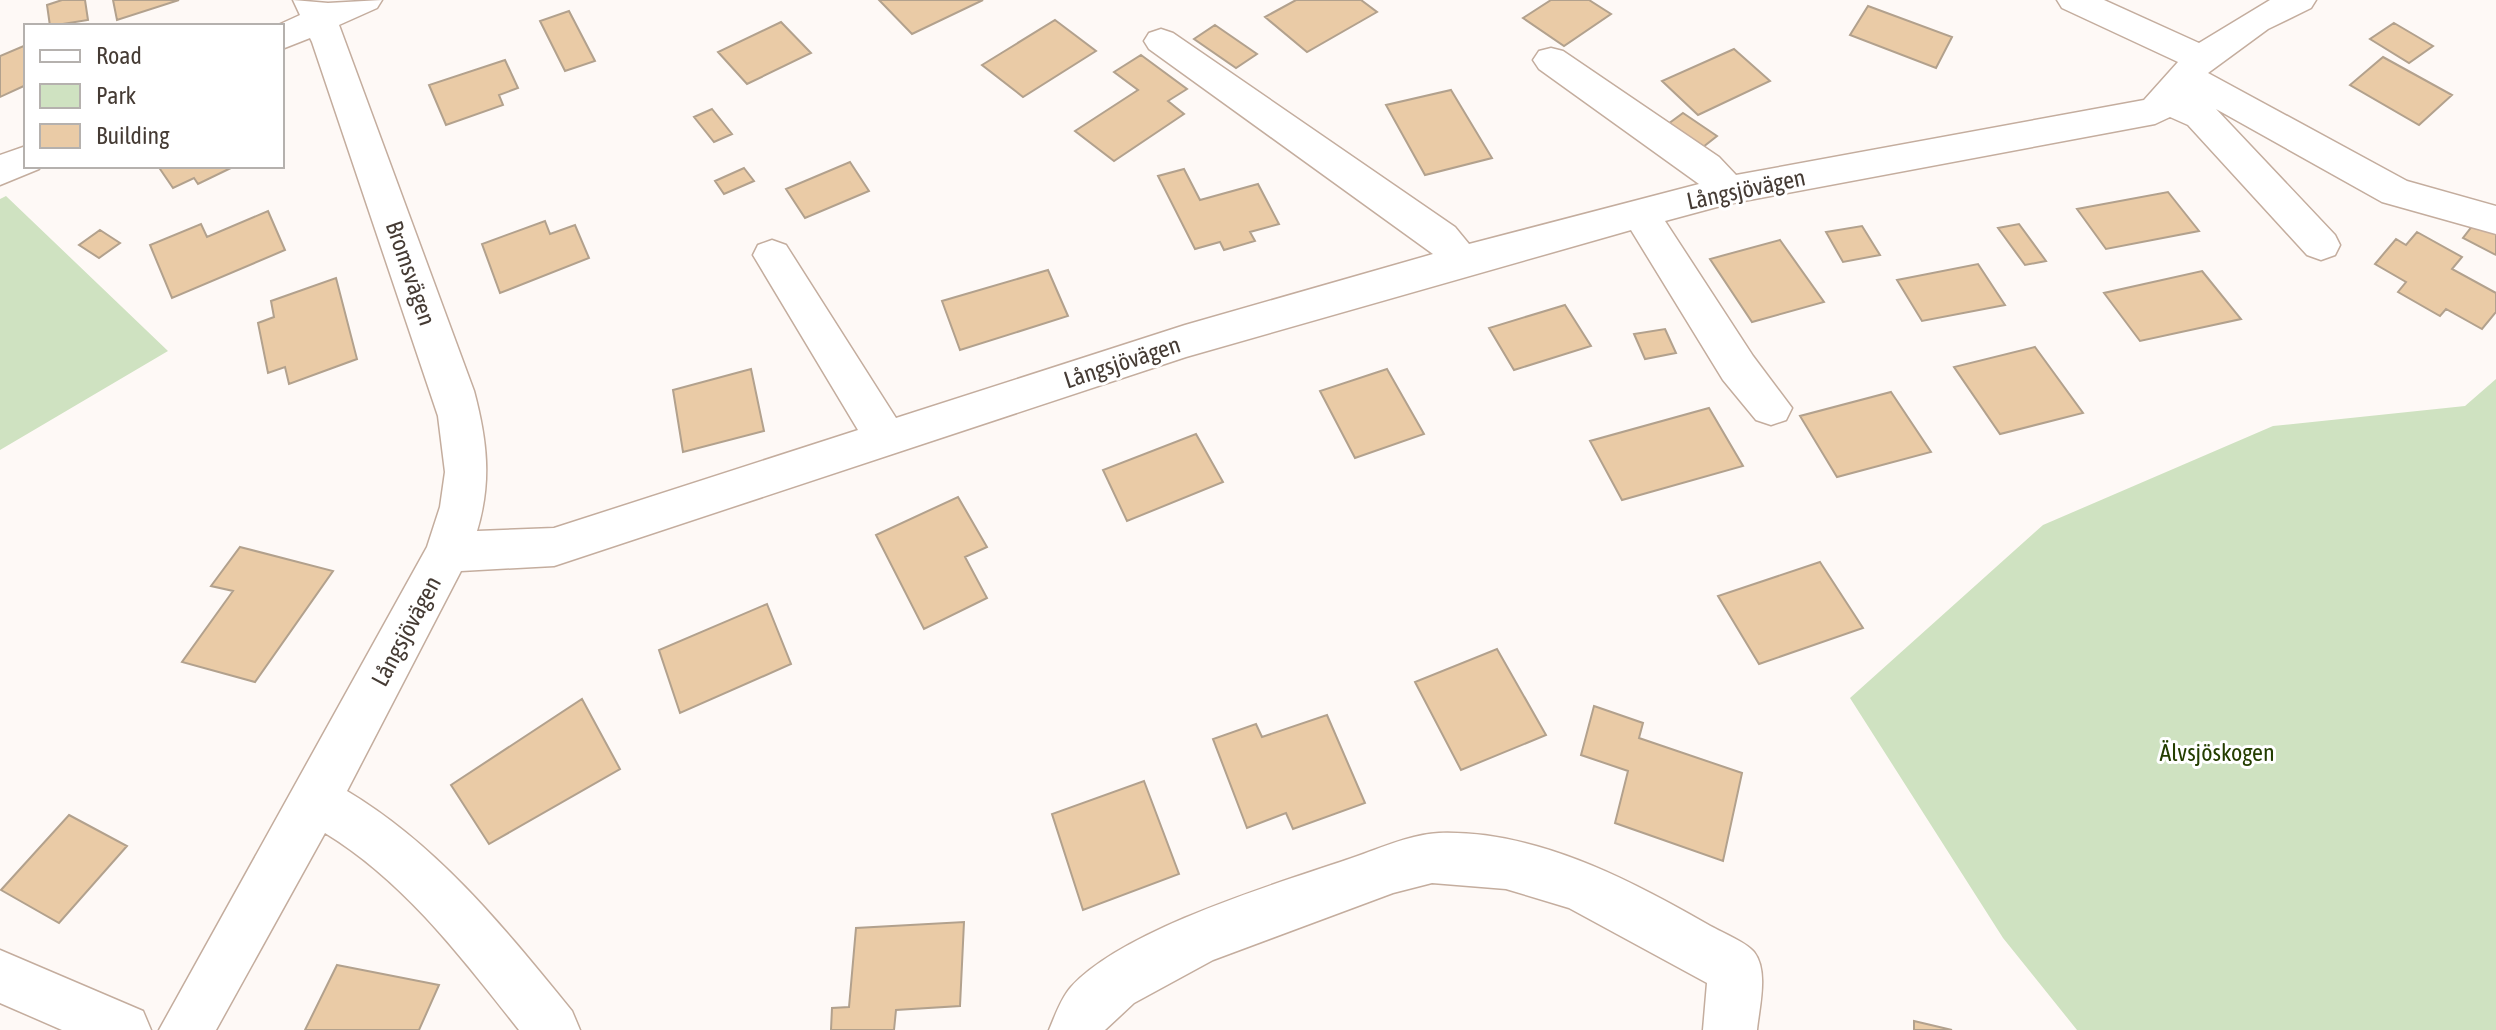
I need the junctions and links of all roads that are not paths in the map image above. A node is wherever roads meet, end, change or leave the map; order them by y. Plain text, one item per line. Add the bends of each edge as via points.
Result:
1 (365, 0) edge
2 (2074, 0) edge
3 (2299, 0) edge
4 (314, 10) edge
5 (284, 35) edge
6 (1161, 41) dead end
7 (1551, 60) dead end
8 (2184, 78) junction
9 (24, 160) edge
10 (0, 171) edge
11 (1728, 190) junction
12 (1640, 213) junction
13 (2496, 220) edge
14 (2321, 245) dead end
15 (772, 255) dead end
16 (1461, 261) junction
17 (1771, 408) dead end
18 (887, 440) junction
19 (448, 552) junction
20 (316, 800) junction
21 (0, 976) edge
22 (1731, 1018) edge
23 (124, 1030) edge
24 (186, 1030) edge
25 (553, 1030) edge
26 (1076, 1030) edge

1 - 4 street
2 - 8 street
3 - 8 street, Långsjövägen via 2256,21
4 - 5 street
4 - 19 street, Bromsvägen via 448,376 465,439 469,473
6 - 16 street via 1441,237
7 - 11 street via 1706,167
8 - 11 street, Långsjövägen via 2155,111
8 - 13 street via 2395,192
8 - 14 street via 2201,116
9 - 10 street
11 - 12 street, Långsjövägen
12 - 16 street, Långsjövägen
12 - 17 street via 1738,368
15 - 18 street
16 - 18 street, Långsjövägen via 1185,341
18 - 19 street, Långsjövägen via 554,547
19 - 20 street, Långsjövägen
20 - 24 street, Långsjövägen
20 - 25 street via 356,822 419,872
21 - 23 street
22 - 26 street via 1735,970 1591,889 1469,858 1421,859 1192,942 1094,999

